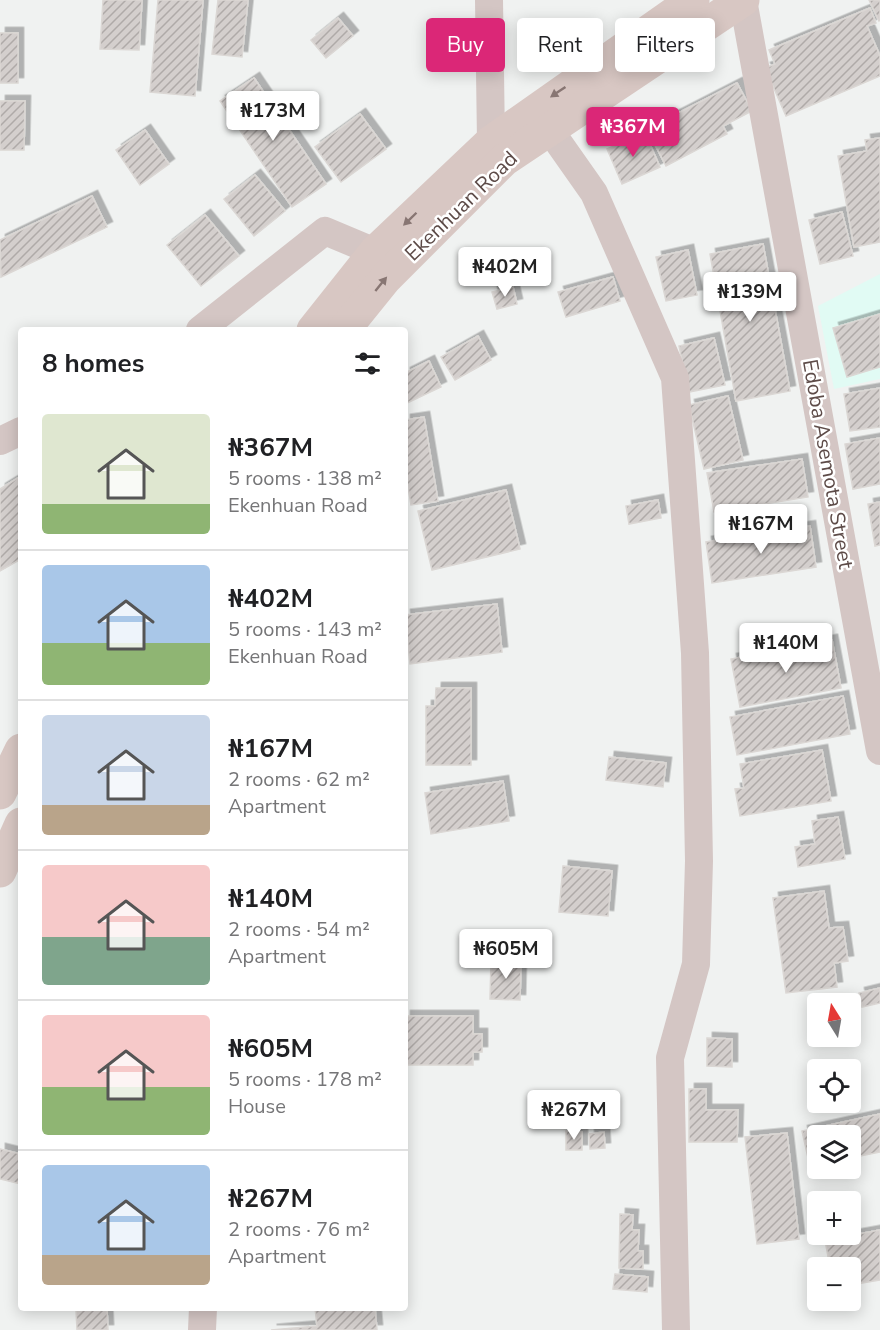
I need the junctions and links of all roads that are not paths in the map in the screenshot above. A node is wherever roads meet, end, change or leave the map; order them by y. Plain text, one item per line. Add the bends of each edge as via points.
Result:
1 (489, 0) edge
2 (693, 0) edge
3 (743, 0) edge
4 (549, 129) junction
5 (491, 142) junction
6 (375, 252) junction
7 (204, 327) edge
8 (315, 327) edge
9 (347, 327) edge
10 (18, 432) edge
11 (0, 441) edge
12 (880, 751) edge
13 (18, 756) edge
14 (0, 793) edge
15 (18, 831) edge
16 (0, 871) edge
17 (18, 874) edge
18 (0, 877) edge
19 (203, 1311) edge
20 (202, 1330) edge
21 (676, 1330) edge

1 - 5 street
2 -> 5 main road, Ekenhuan Road
3 - 4 main road, Ekenhuan Road
3 - 12 street, Edoba Asemota Street
9 -> 4 main road, Ekenhuan Road via 386,278 478,184 504,160
4 - 21 street via 594,193 675,378 695,653 699,861 696,964 670,1058
5 -> 6 main road, Ekenhuan Road
6 - 7 street via 325,231
6 - 8 main road, Ekenhuan Road
10 - 11 street
13 - 14 main road
15 - 16 main road
17 - 18 street
19 - 20 street

